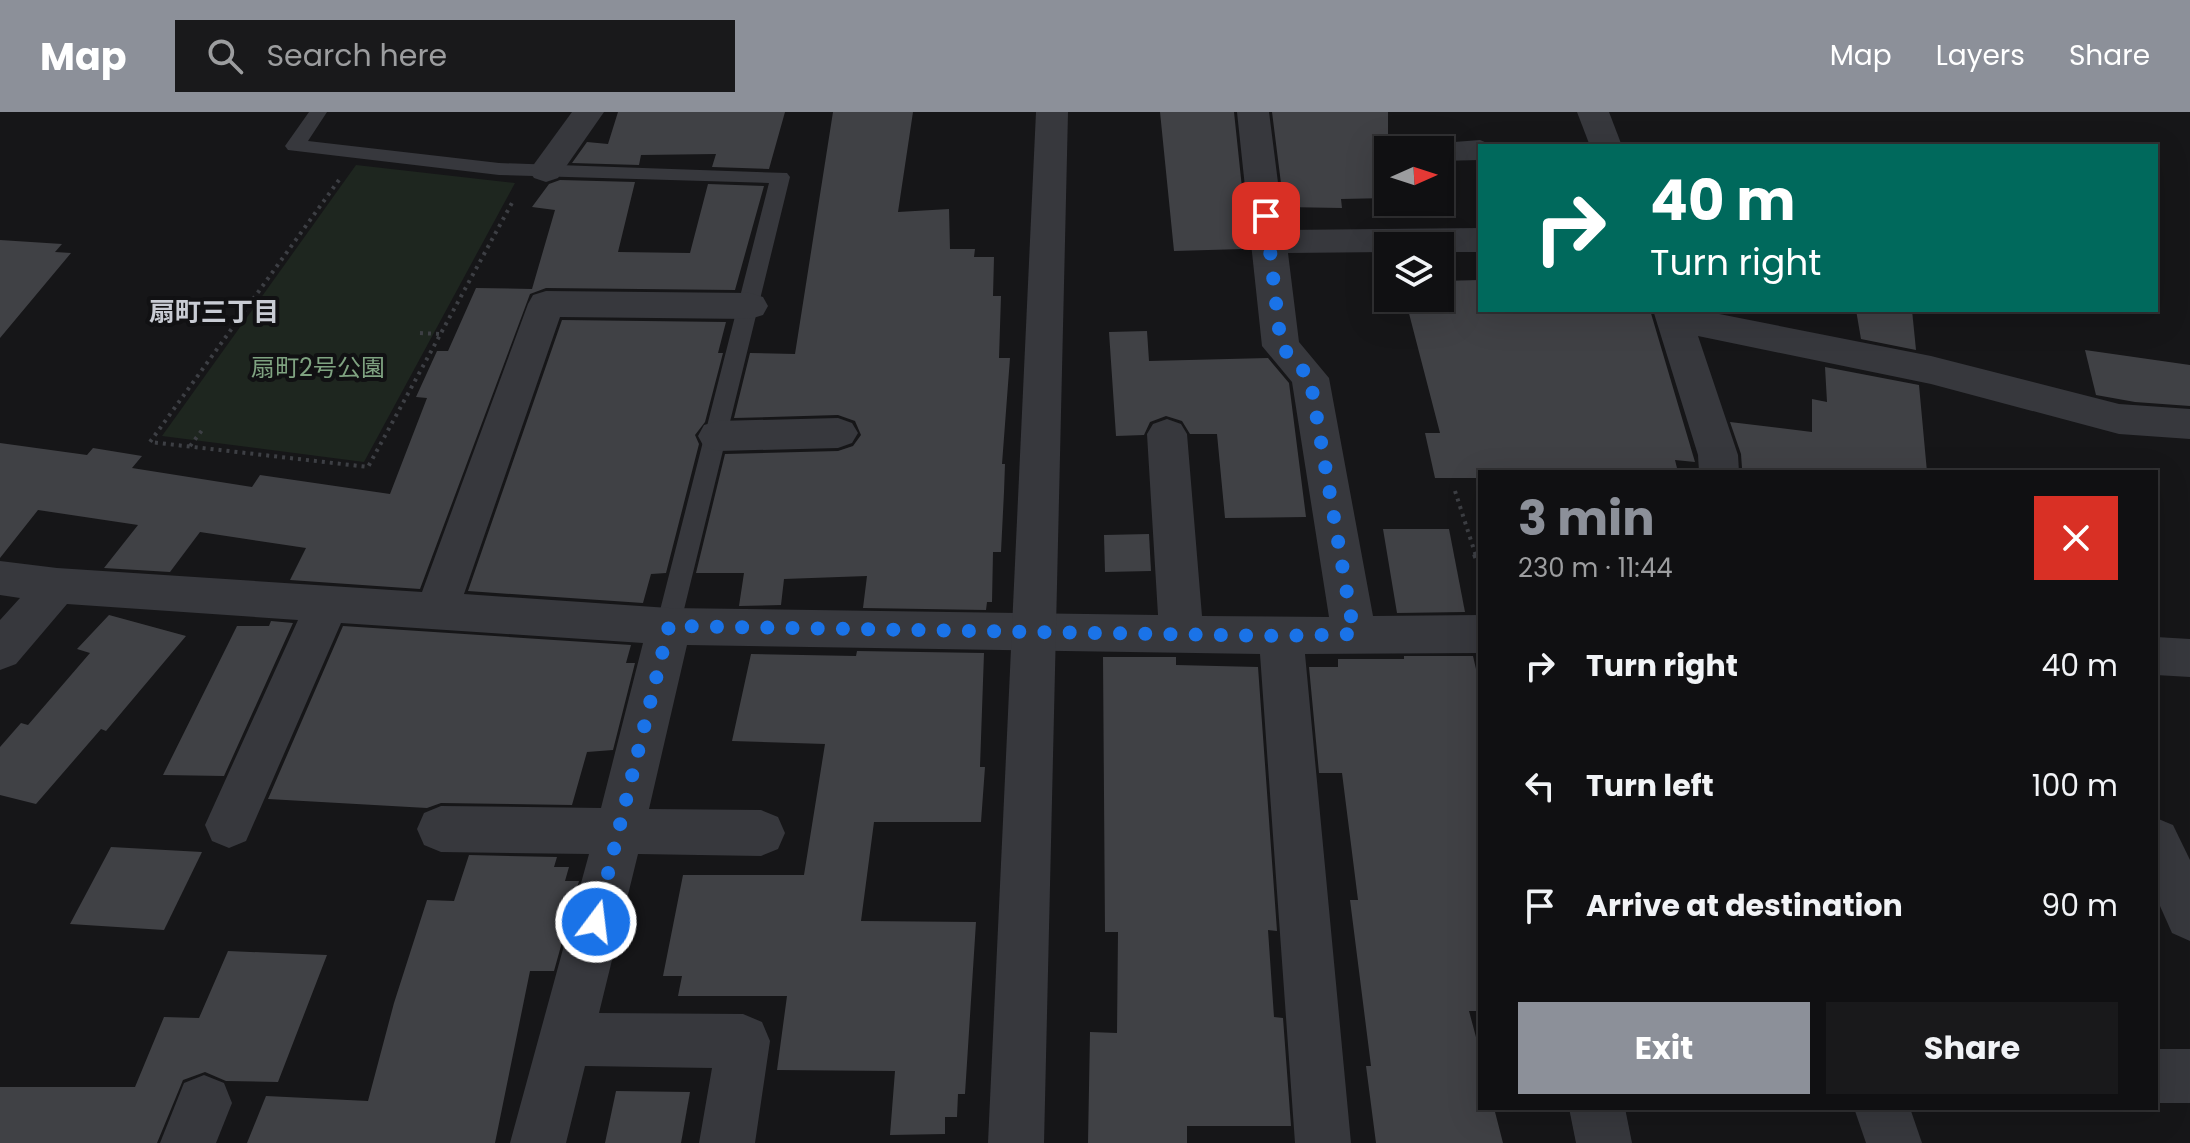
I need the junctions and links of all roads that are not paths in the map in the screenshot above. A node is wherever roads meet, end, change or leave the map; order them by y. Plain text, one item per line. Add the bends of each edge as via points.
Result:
1 (318, 112) edge
2 (588, 112) edge
3 (1052, 112) edge
4 (1253, 112) edge
5 (1593, 112) edge
6 (1605, 144) edge
7 (1478, 150) edge
8 (1454, 151) edge
9 (538, 171) junction
10 (1478, 240) edge
11 (1269, 242) junction
12 (750, 306) junction
13 (1673, 314) edge
14 (2190, 424) edge
15 (838, 433) dead end
16 (1167, 434) dead end
17 (718, 436) junction
18 (1719, 470) edge
19 (0, 578) edge
20 (57, 586) junction
21 (328, 602) junction
22 (437, 609) junction
23 (669, 626) junction
24 (1035, 631) junction
25 (1354, 634) junction
26 (1478, 634) edge
27 (1181, 635) junction
28 (1281, 636) junction
29 (0, 651) edge
30 (2158, 656) edge
31 (2190, 658) edge
32 (229, 825) dead end
33 (441, 829) dead end
34 (761, 833) dead end
35 (619, 834) junction
36 (2158, 845) edge
37 (2190, 916) edge
38 (565, 1039) junction
39 (2158, 1076) edge
40 (2190, 1076) edge
41 (1597, 1110) edge
42 (1883, 1110) edge
43 (538, 1143) edge
44 (727, 1143) edge
45 (1016, 1143) edge
46 (1323, 1143) edge
47 (1604, 1143) edge
48 (1894, 1143) edge

1 - 9 lane via 295,146
2 - 9 street
3 - 24 street
4 - 11 street
5 - 6 street
7 - 8 street
9 - 12 lane via 780,177
10 - 11 street
11 - 25 street via 1281,346 1310,378
12 - 17 lane
12 - 22 street via 546,304
13 - 14 street via 1931,370 2119,419
13 - 18 street
15 - 17 street
16 - 27 street
17 - 23 lane
19 - 20 street
20 - 21 street
20 - 29 street
21 - 22 street
21 - 32 street
22 - 23 street
23 - 24 street
23 - 35 street
24 - 27 street
24 - 45 street
25 - 26 street
25 - 28 street
27 - 28 street
28 - 46 street
30 - 31 street
33 - 35 street
34 - 35 street
35 - 38 street
36 - 37 street
38 - 43 street
38 - 44 street via 743,1041
39 - 40 street
41 - 47 street
42 - 48 street

